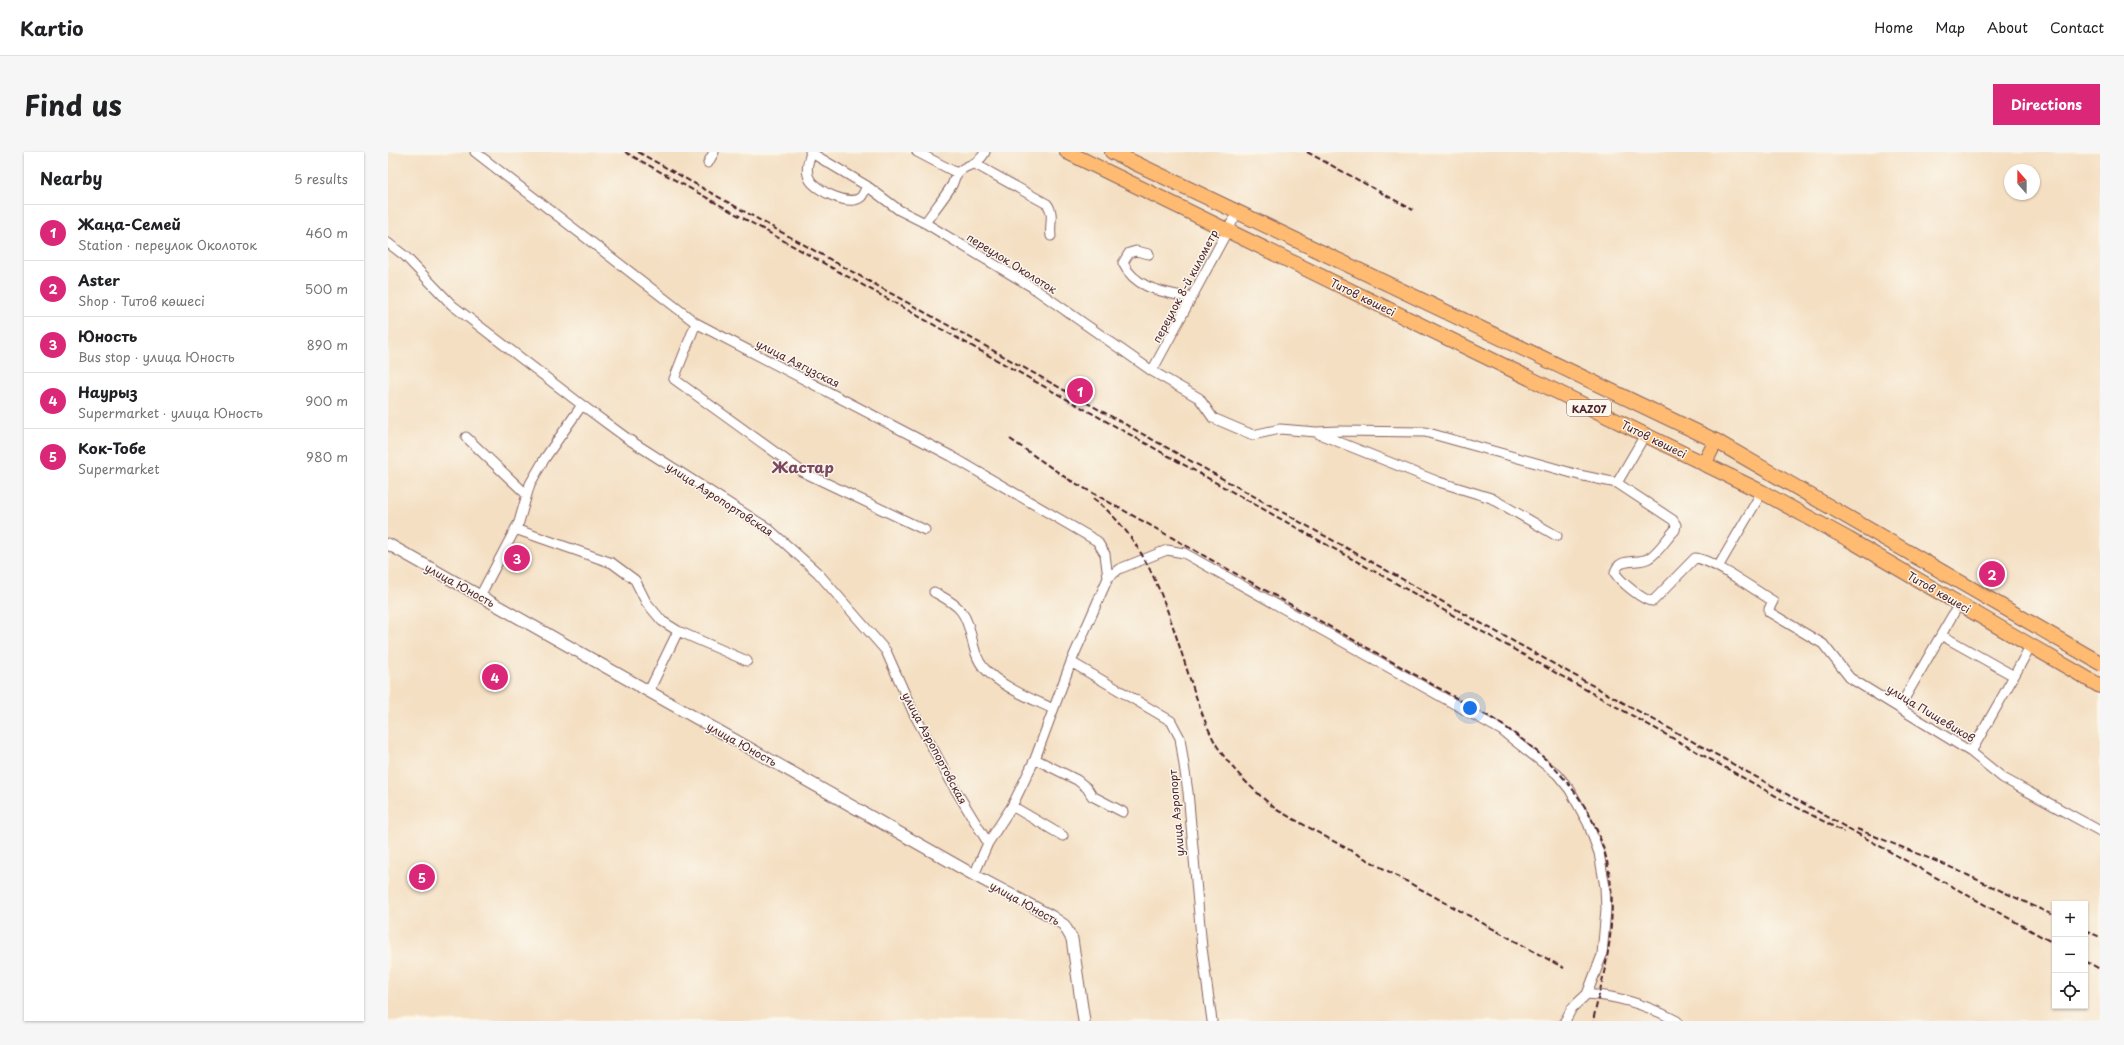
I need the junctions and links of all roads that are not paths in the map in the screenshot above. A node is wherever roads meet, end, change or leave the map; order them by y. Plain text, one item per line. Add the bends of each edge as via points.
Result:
1 (475, 152) edge
2 (714, 152) edge
3 (810, 152) edge
4 (917, 152) edge
5 (985, 152) edge
6 (1067, 152) edge
7 (1112, 152) edge
8 (708, 163) dead end
9 (975, 164) junction
10 (957, 173) junction
11 (867, 186) junction
12 (1238, 211) junction
13 (925, 223) junction
14 (1228, 231) junction
15 (1051, 236) dead end
16 (388, 243) edge
17 (1149, 254) dead end
18 (1191, 298) junction
19 (696, 323) junction
20 (1152, 371) junction
21 (582, 405) junction
22 (1316, 432) junction
23 (1645, 435) junction
24 (466, 437) dead end
25 (1716, 441) junction
26 (1704, 464) junction
27 (1618, 483) junction
28 (1762, 492) junction
29 (526, 494) junction
30 (515, 529) junction
31 (925, 530) dead end
32 (1557, 536) dead end
33 (388, 544) edge
34 (1718, 567) junction
35 (1108, 578) junction
36 (934, 592) dead end
37 (480, 596) junction
38 (1959, 604) junction
39 (678, 631) junction
40 (1941, 635) junction
41 (2031, 646) junction
42 (747, 661) dead end
43 (1070, 662) junction
44 (2100, 663) edge
45 (2014, 676) junction
46 (2100, 686) edge
47 (649, 692) junction
48 (1899, 708) junction
49 (1053, 709) junction
50 (1971, 752) junction
51 (1035, 759) junction
52 (1012, 806) junction
53 (1123, 812) dead end
54 (2100, 831) edge
55 (1063, 836) dead end
56 (988, 843) junction
57 (974, 875) junction
58 (1587, 994) junction
59 (1084, 1021) edge
60 (1212, 1021) edge
61 (1565, 1021) edge
62 (1677, 1021) edge

1 - 19 street, улица Аягузская
2 - 8 street
3 - 11 street, переулок Околоток
3 - 11 street via 807,164 810,181 824,191 846,201 853,201 861,197
4 - 10 street
5 - 9 street via 981,160
6 - 14 main road, Титов көшесі / KAZ07
7 - 12 main road, Титов көшесі / KAZ07
9 - 10 street
9 - 15 street via 1048,204 1052,218 1049,227
10 - 13 street via 953,183
11 - 13 street, переулок Околоток via 899,210
12 - 14 street, переулок 8-й километр
12 - 25 main road, Титов көшесі / KAZ07
13 - 20 street, переулок Околоток via 1032,288
14 - 18 street, переулок 8-й километр
14 - 23 main road, Титов көшесі / KAZ07
16 - 21 street, улица Аэропортовская via 405,256 452,305
17 - 18 street via 1136,251 1129,253 1123,263 1138,282
18 - 20 street, переулок 8-й километр
19 - 31 street via 674,379 801,471
19 - 35 street, улица Аягузская via 951,456 1079,529 1097,541 1105,554
20 - 22 street, переулок Околоток via 1198,398 1213,418 1253,435 1280,429
21 - 29 street via 545,458
21 - 56 street, улица Аэропортовская via 628,439 769,529 818,573 886,651 913,712
22 - 27 street via 1425,432 1579,475
22 - 32 street via 1439,482 1491,498
23 - 26 main road, Титов көшесі / KAZ07
23 - 27 street
24 - 29 street
25 - 26 main road
25 - 44 main road, Титов көшесі / KAZ07
26 - 28 main road, Титов көшесі / KAZ07
27 - 34 street via 1673,520 1676,525 1675,530 1649,559 1623,562 1616,569 1615,574 1619,578 1650,602 1695,558
28 - 34 street
28 - 38 main road, Титов көшесі / KAZ07
29 - 30 street
30 - 37 street
30 - 39 street via 612,563 635,580 646,602 662,621
33 - 37 street, улица Юность
34 - 48 street, улица Пищевиков via 1773,601 1770,612 1823,644 1850,678
35 - 43 street
35 - 58 street via 1119,569 1166,550 1184,553 1501,730 1556,774 1570,790 1588,824 1599,853 1605,887 1602,955
36 - 49 street via 961,611 966,618 972,642 984,668 997,679
37 - 47 street, улица Юность
38 - 40 street
38 - 41 main road, Титов көшесі / KAZ07
39 - 42 street
39 - 47 street
40 - 45 street
40 - 48 street
41 - 45 street
41 - 46 main road, Титов көшесі / KAZ07
43 - 49 street
43 - 60 street, улица Аэропорт via 1171,721 1180,738
45 - 50 street
47 - 57 street, улица Юность
48 - 50 street, улица Пищевиков
49 - 51 street
50 - 54 street, улица Пищевиков via 2003,778
51 - 52 street
51 - 53 street via 1077,780 1092,796
52 - 55 street
52 - 56 street
56 - 57 street
57 - 59 street, улица Юность via 1064,925 1072,939
58 - 61 street via 1572,1008
58 - 62 street via 1624,999

